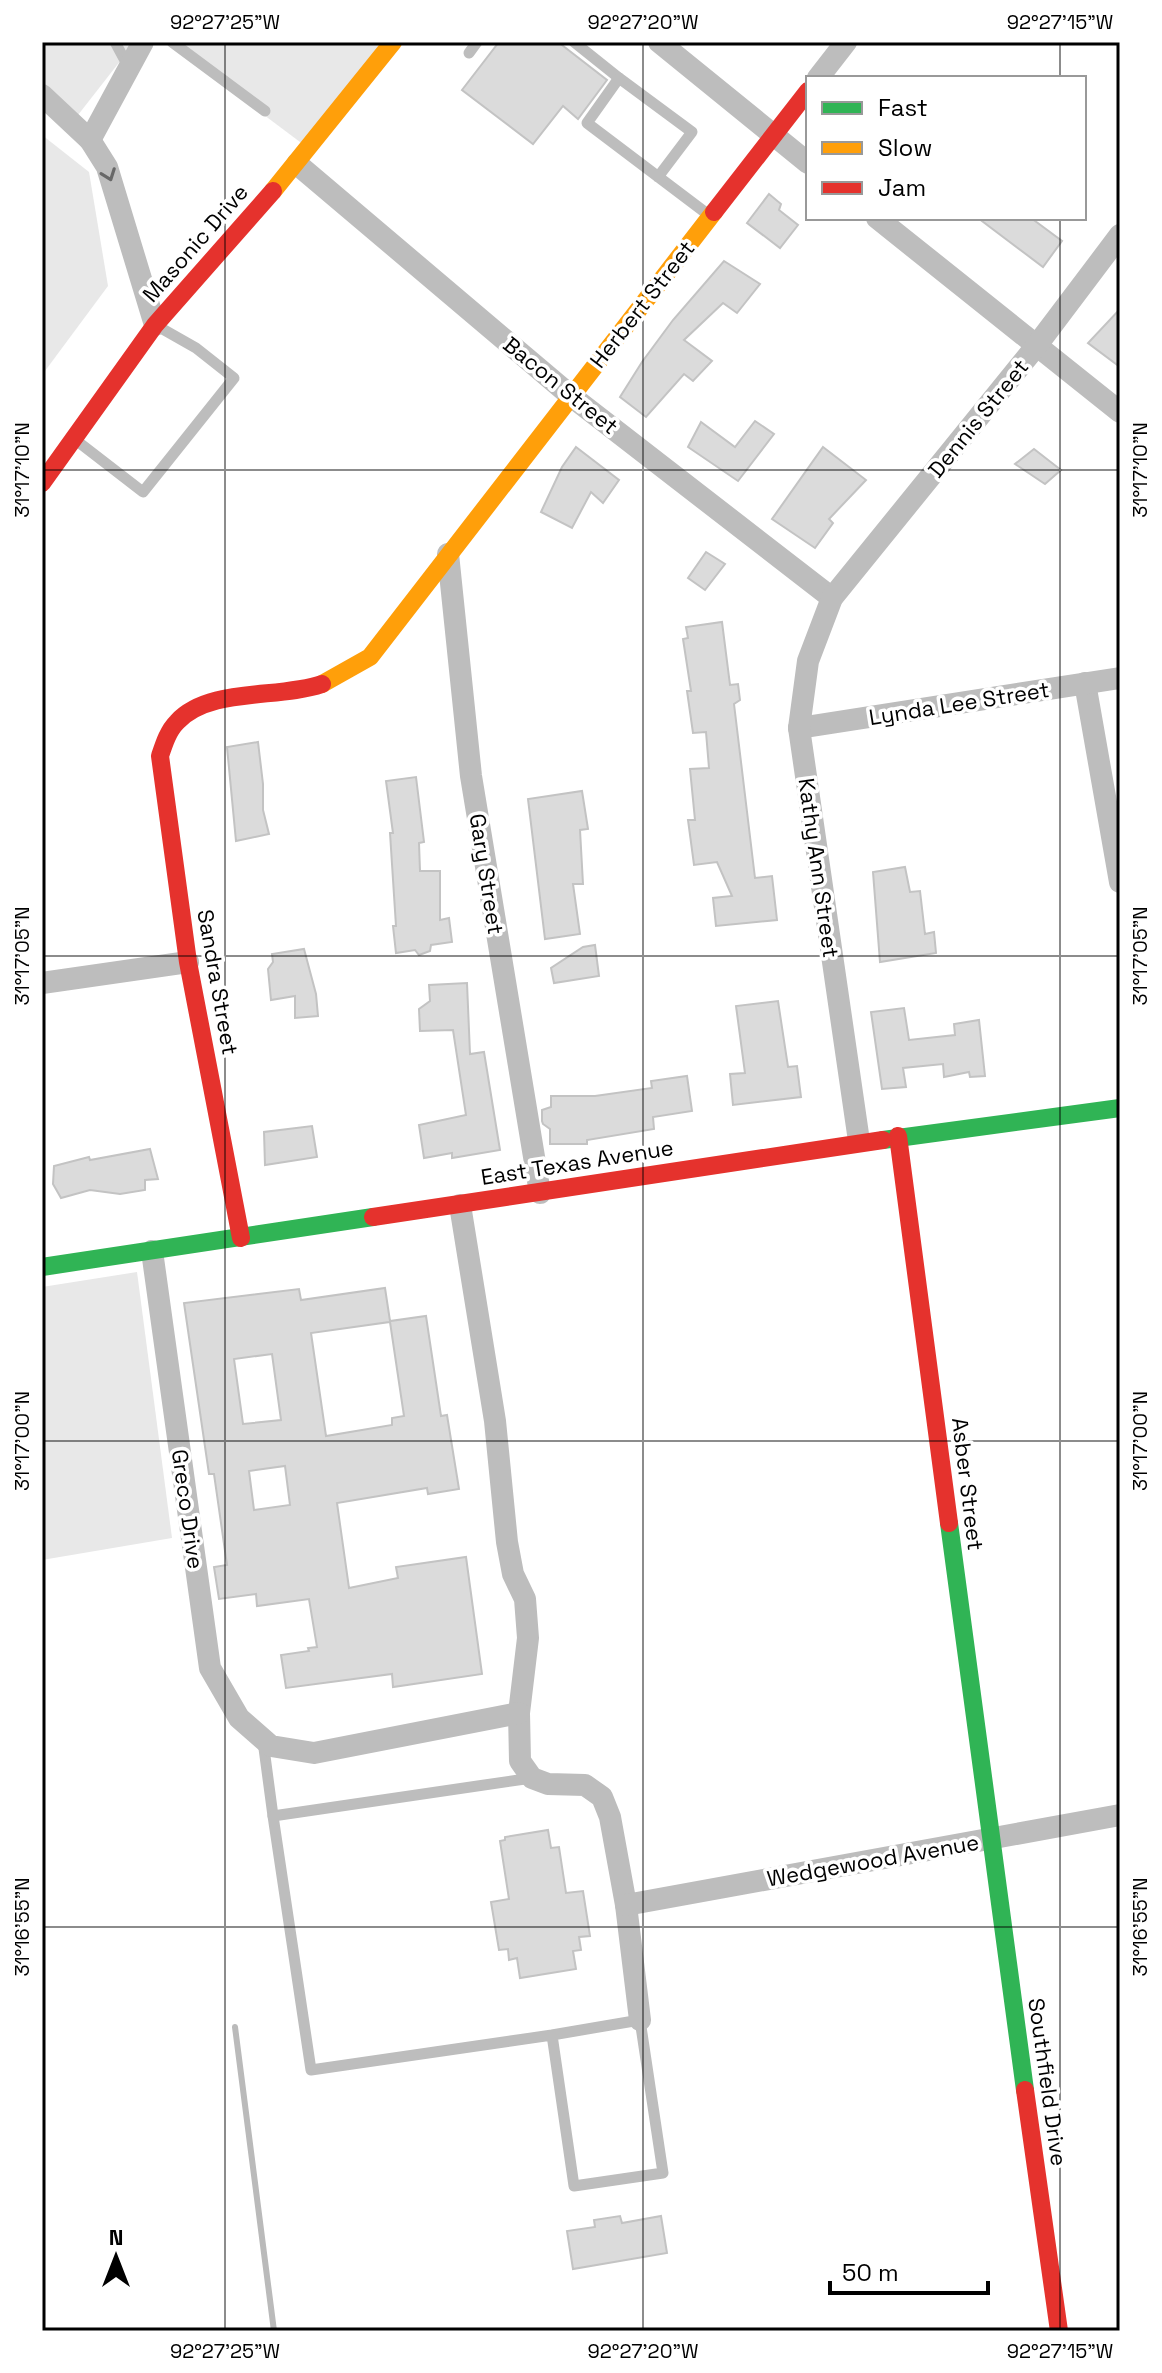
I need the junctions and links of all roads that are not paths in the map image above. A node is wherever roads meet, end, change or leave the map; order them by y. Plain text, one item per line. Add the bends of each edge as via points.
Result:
1 (115, 42) edge
2 (143, 42) edge
3 (172, 42) edge
4 (393, 42) edge
5 (477, 42) edge
6 (574, 42) edge
7 (659, 42) edge
8 (846, 42) edge
9 (469, 53) dead end
10 (129, 68) junction
11 (820, 76) edge
12 (619, 78) junction
13 (806, 94) edge
14 (42, 95) edge
15 (265, 111) dead end
16 (774, 135) junction
17 (90, 140) junction
18 (806, 161) edge
19 (297, 164) junction
20 (658, 177) junction
21 (710, 217) junction
22 (880, 220) edge
23 (1120, 235) edge
24 (155, 325) junction
25 (1037, 345) junction
26 (571, 396) junction
27 (1120, 412) edge
28 (74, 439) junction
29 (42, 483) edge
30 (448, 554) junction
31 (832, 598) junction
32 (1120, 678) edge
33 (1085, 683) junction
34 (799, 728) junction
35 (169, 734) joint
36 (1120, 882) edge
37 (188, 962) junction
38 (42, 983) edge
39 (1120, 1108) edge
40 (898, 1136) junction
41 (859, 1141) junction
42 (540, 1193) junction
43 (460, 1205) junction
44 (241, 1238) junction
45 (152, 1251) junction
46 (42, 1267) edge
47 (519, 1713) junction
48 (267, 1743) junction
49 (532, 1778) junction
50 (1120, 1815) edge
51 (273, 1816) junction
52 (990, 1839) junction
53 (626, 1905) junction
54 (640, 2020) junction
55 (552, 2035) junction
56 (1059, 2331) edge

1 - 10 lane
2 - 10 street
3 - 15 lane
4 - 19 street, Masonic Drive
5 - 9 lane
6 - 12 lane
7 - 16 street
8 - 11 street
10 - 17 street
12 - 20 lane via 587,123
12 - 20 lane via 692,132
13 - 16 street, Herbert Street
14 - 17 street
16 - 18 street
16 - 21 street, Herbert Street
17 -> 24 street via 107,167
19 - 24 street, Masonic Drive
19 - 26 street, Bacon Street
20 - 21 lane
21 - 26 street, Herbert Street
22 - 25 street
23 - 25 street, Dennis Street
24 - 28 street, Masonic Drive
24 - 28 lane via 234,378 143,492
25 - 27 street
25 - 31 street, Dennis Street
26 - 30 street, Herbert Street
26 - 31 street, Bacon Street
28 - 29 street, Masonic Drive
30 - 35 street, Herbert Street via 359,665 302,690 205,704 180,718
30 - 42 street, Gary Street via 471,776
31 - 34 street, Kathy Ann Street via 808,661
32 - 33 street, Lynda Lee Street
33 - 34 street, Lynda Lee Street
33 - 36 street
34 - 41 street, Kathy Ann Street
35 - 37 street, Sandra Street via 160,756
37 - 38 street
37 - 44 street, Sandra Street
39 - 40 street, East Texas Avenue
40 - 41 street, East Texas Avenue
40 - 52 street, Asber Street
41 - 42 street, East Texas Avenue
42 - 43 street, East Texas Avenue
43 - 44 street, East Texas Avenue
43 - 47 street via 495,1421 507,1542 525,1599 528,1638
44 - 45 street, East Texas Avenue
45 - 46 street, East Texas Avenue
45 - 48 street, Greco Drive via 210,1668 239,1718
47 - 48 street via 314,1753
47 - 49 street via 520,1761
48 - 51 lane
49 - 51 lane
49 - 53 street via 585,1785 602,1797
50 - 52 street, Wedgewood Avenue
51 - 55 lane via 311,2070
52 - 53 street, Wedgewood Avenue
52 - 56 street, Southfield Drive
53 - 54 street
54 - 55 lane
54 - 55 lane via 663,2173 574,2186

